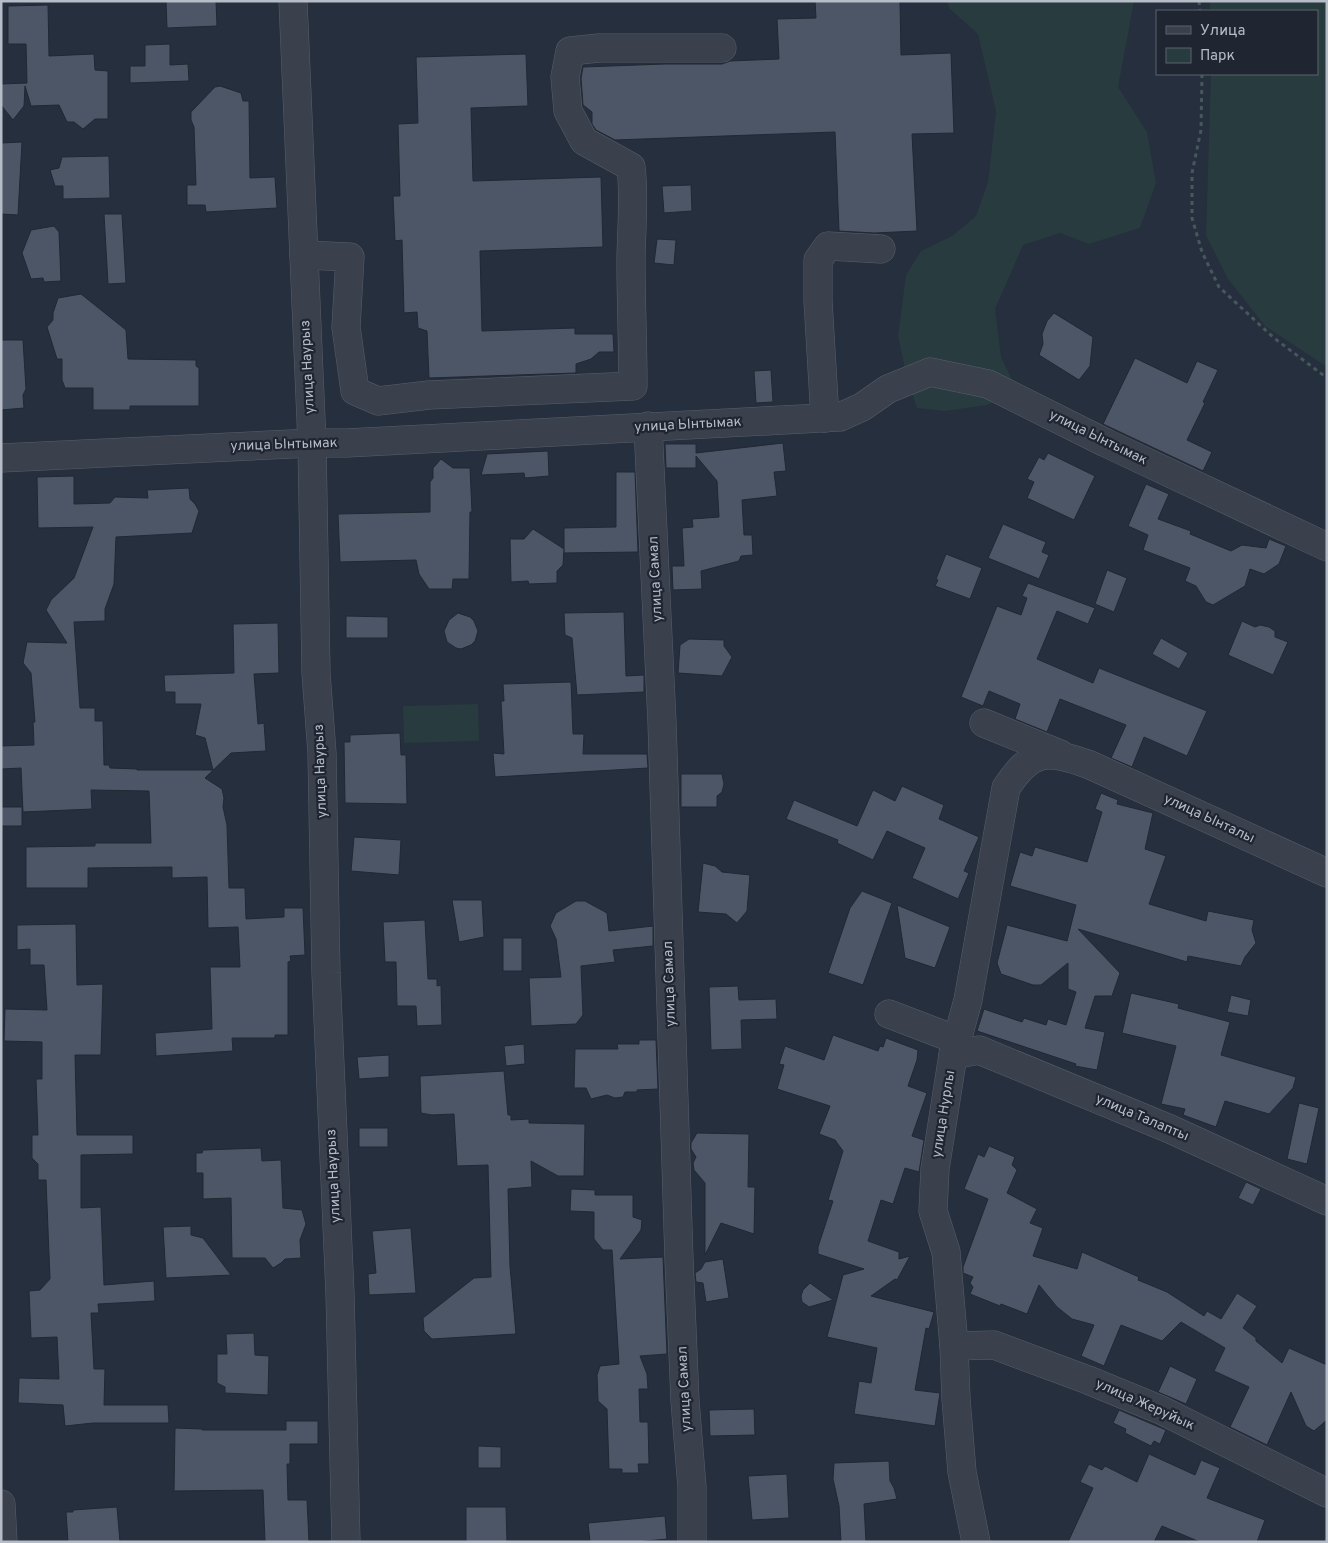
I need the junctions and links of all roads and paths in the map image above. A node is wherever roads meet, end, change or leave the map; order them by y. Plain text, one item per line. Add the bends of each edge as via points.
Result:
1 (293, 1) edge
2 (722, 48) dead end
3 (1202, 75) edge
4 (880, 249) dead end
5 (304, 255) junction
6 (1327, 378) edge
7 (825, 418) junction
8 (648, 426) junction
9 (312, 443) junction
10 (1, 458) edge
11 (1327, 547) edge
12 (984, 723) dead end
13 (1078, 761) junction
14 (1327, 873) edge
15 (889, 1014) dead end
16 (955, 1047) junction
17 (1327, 1201) edge
18 (954, 1346) junction
19 (1327, 1493) edge
20 (1, 1504) edge
21 (3, 1542) edge
22 (346, 1542) edge
23 (692, 1542) edge
24 (976, 1542) edge

1 - 5 street, улица Наурыз
2 - 5 street via 599,48 570,52 565,77 568,111 584,141 631,168 634,191 631,224 632,386 429,395 378,401 355,390 346,327 350,257
3 - 6 path via 1201,130 1192,173 1192,218 1202,252 1219,287 1274,338
4 - 7 street via 828,246 818,260
5 - 9 street, улица Наурыз
7 - 8 street, улица Ынтымак
7 - 11 street, улица Ынтымак via 840,417 862,407 888,388 930,372 988,384
8 - 9 street, улица Ынтымак via 347,444
8 - 23 street, улица Самал
9 - 10 street, улица Ынтымак
9 - 22 street, улица Наурыз via 316,673 322,752 326,973 340,1294
12 - 13 street, улица Ынталы
13 - 14 street, улица Ынталы
13 - 16 street, улица Нурлы via 1047,755 1036,757 1016,772 1006,788 968,1000
15 - 16 street
16 - 17 street, улица Талапты via 979,1050 1170,1129
16 - 18 street, улица Нурлы via 935,1169 933,1212 946,1252
18 - 19 street, улица Жеруйык via 994,1345 1088,1380 1161,1410
18 - 24 street, улица Нурлы via 962,1472
20 - 21 street

